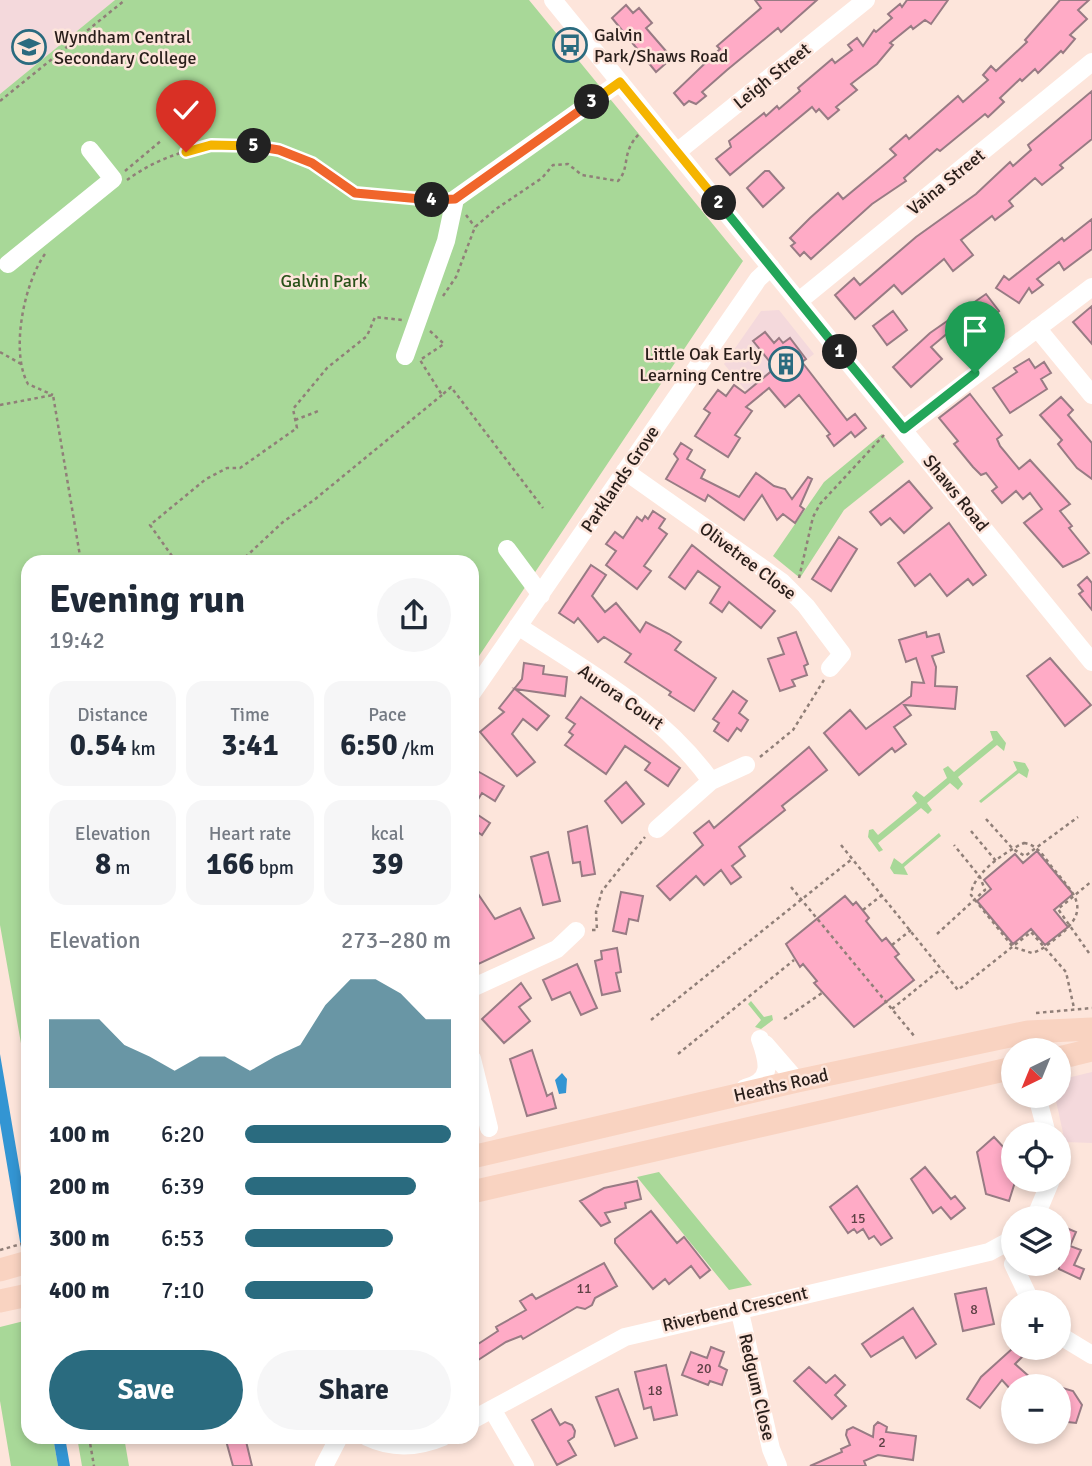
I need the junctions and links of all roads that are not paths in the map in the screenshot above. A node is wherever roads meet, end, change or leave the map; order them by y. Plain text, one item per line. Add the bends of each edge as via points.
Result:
1 (554, 0) edge
2 (866, 0) edge
3 (1092, 62) edge
4 (620, 82) junction
5 (90, 150) dead end
6 (677, 152) junction
7 (8, 264) dead end
8 (771, 267) junction
9 (1092, 287) edge
10 (799, 301) junction
11 (1037, 328) junction
12 (405, 356) dead end
13 (1092, 395) edge
14 (904, 429) junction
15 (625, 471) junction
16 (507, 550) dead end
17 (541, 595) junction
18 (518, 626) junction
19 (1092, 662) edge
20 (830, 668) road end
21 (479, 683) edge
22 (746, 765) road end
23 (712, 781) junction
24 (657, 829) road end
25 (576, 931) road end
26 (479, 985) edge
27 (1092, 1029) edge
28 (1092, 1050) edge
29 (1071, 1055) edge
30 (1001, 1071) edge
31 (797, 1080) junction
32 (479, 1087) edge
33 (665, 1112) junction
34 (489, 1128) dead end
35 (479, 1155) edge
36 (479, 1190) edge
37 (1001, 1246) edge
38 (21, 1264) edge
39 (0, 1270) edge
40 (21, 1296) edge
41 (0, 1301) edge
42 (739, 1308) junction
43 (1071, 1342) edge
44 (1092, 1355) edge
45 (492, 1409) junction
46 (479, 1416) edge
47 (335, 1444) edge
48 (390, 1444) edge
49 (413, 1444) edge
50 (324, 1466) edge
51 (525, 1466) edge
52 (778, 1466) edge

1 - 4 street, Shaws Road
2 - 6 street, Leigh Street
3 - 10 street, Vaina Street
4 - 6 street, Shaws Road
4 - 12 street via 455,199 446,241
5 - 7 street via 116,183
6 - 8 street, Shaws Road
8 - 10 street, Shaws Road
8 - 15 street, Parklands Grove via 758,279
9 - 11 street
10 - 14 street, Shaws Road
11 - 13 street
11 - 14 street
14 - 19 street, Shaws Road
15 - 17 street, Parklands Grove
15 - 20 street, Olivetree Close via 782,582 842,654
16 - 17 street
17 - 18 street, Parklands Grove
18 - 21 street, Parklands Grove
18 - 23 street, Aurora Court via 642,708 670,731
22 - 23 street
23 - 24 street
25 - 26 street via 557,949
27 - 31 main road, Heaths Road via 1028,1032
28 - 29 main road
30 - 36 main road, Heaths Road
31 - 33 main road, Heaths Road
31 - 33 street via 760,1039 768,1061 760,1082 687,1101
32 - 34 street
33 - 35 main road, Heaths Road
37 - 42 street, Riverbend Crescent
38 - 39 main road
40 - 41 main road
42 - 45 street, Riverbend Crescent via 625,1336
42 - 52 street, Redgum Close
43 - 44 street
45 - 46 street, Riverbend Crescent
45 - 51 street
47 - 50 street
48 - 49 street

